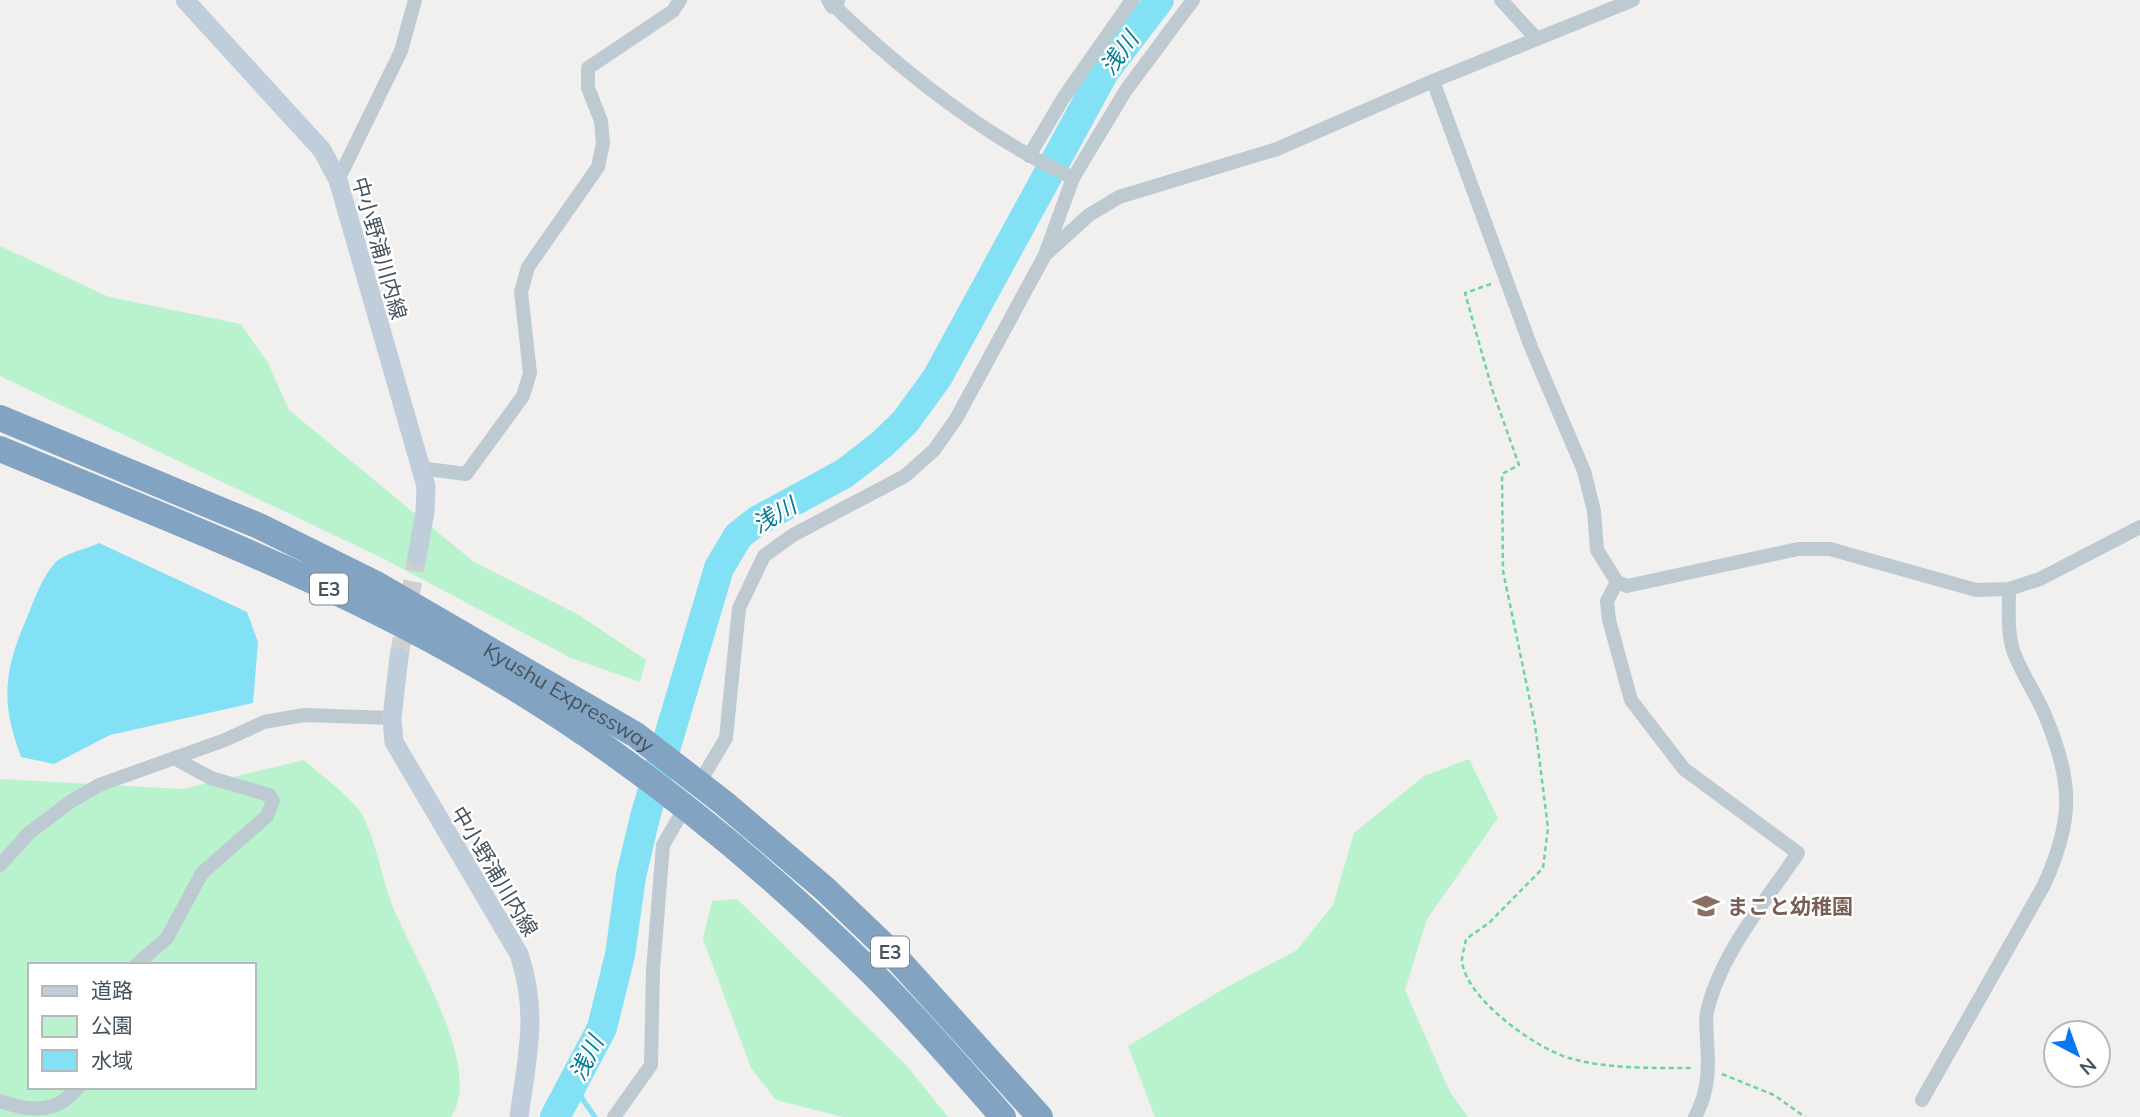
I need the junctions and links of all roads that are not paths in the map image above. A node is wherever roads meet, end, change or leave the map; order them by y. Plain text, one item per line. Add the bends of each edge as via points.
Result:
1 (185, 0) edge
2 (415, 0) edge
3 (680, 0) edge
4 (1132, 0) edge
5 (1193, 0) edge
6 (1501, 0) edge
7 (1633, 0) edge
8 (832, 2) edge
9 (1536, 38) junction
10 (1433, 81) junction
11 (1032, 158) junction
12 (1069, 176) junction
13 (338, 180) junction
14 (1045, 255) junction
15 (0, 418) edge
16 (0, 449) edge
17 (420, 468) junction
18 (2140, 527) edge
19 (416, 557) tunnel mouth
20 (1617, 582) junction
21 (2009, 589) junction
22 (399, 657) tunnel mouth
23 (392, 718) junction
24 (176, 758) junction
25 (0, 865) edge
26 (138, 963) edge
27 (76, 1089) edge
28 (1922, 1100) dead end
29 (0, 1101) edge
30 (519, 1117) edge
31 (614, 1117) edge
32 (1003, 1117) edge
33 (1040, 1117) edge
34 (1695, 1117) edge

1 - 13 main road, 中小野浦川内線 via 322,150
2 - 13 street via 401,51
3 - 17 street via 673,11 588,68 588,88 601,121 603,143 598,167 528,267 521,292 530,373 523,396 466,474
4 - 11 street via 1064,97
5 - 12 street
6 - 9 street
7 - 9 street
8 - 11 street via 858,31 939,95
9 - 10 street
10 - 14 street via 1277,149 1119,197 1089,215
10 - 20 street via 1551,398 1584,471 1597,550
11 - 12 street
12 - 14 street
13 - 17 main road, 中小野浦川内線
14 - 31 street via 956,419 934,450 905,476 793,535 764,556 751,577 739,608 733,644 726,738 663,845 651,1065
15 - 33 highway, Kyushu Expressway / E3 via 318,555 636,735 825,889 891,952
16 - 32 highway, Kyushu Expressway / E3 via 244,548 362,604 475,665 591,738 707,826 872,973
17 - 19 main road, 中小野浦川内線 via 426,486 425,512
18 - 21 street via 2040,579
20 - 21 street via 1627,586 1798,550 1830,549 1976,590
20 - 34 street via 1607,601 1609,620 1631,701 1684,769 1798,853 1714,985 1706,1016 1706,1097
21 - 28 street via 2013,651 2045,715 2065,771 2067,818 2044,885
22 - 23 main road, 中小野浦川内線
23 - 24 street via 304,715 264,722
23 - 30 main road, 中小野浦川内線 via 394,742 403,763 519,954 530,986 531,1027
24 - 25 street via 99,785 70,802 29,834
24 - 26 street via 211,778 269,795 273,801 267,816 202,873 167,938
27 - 29 street via 47,1110

